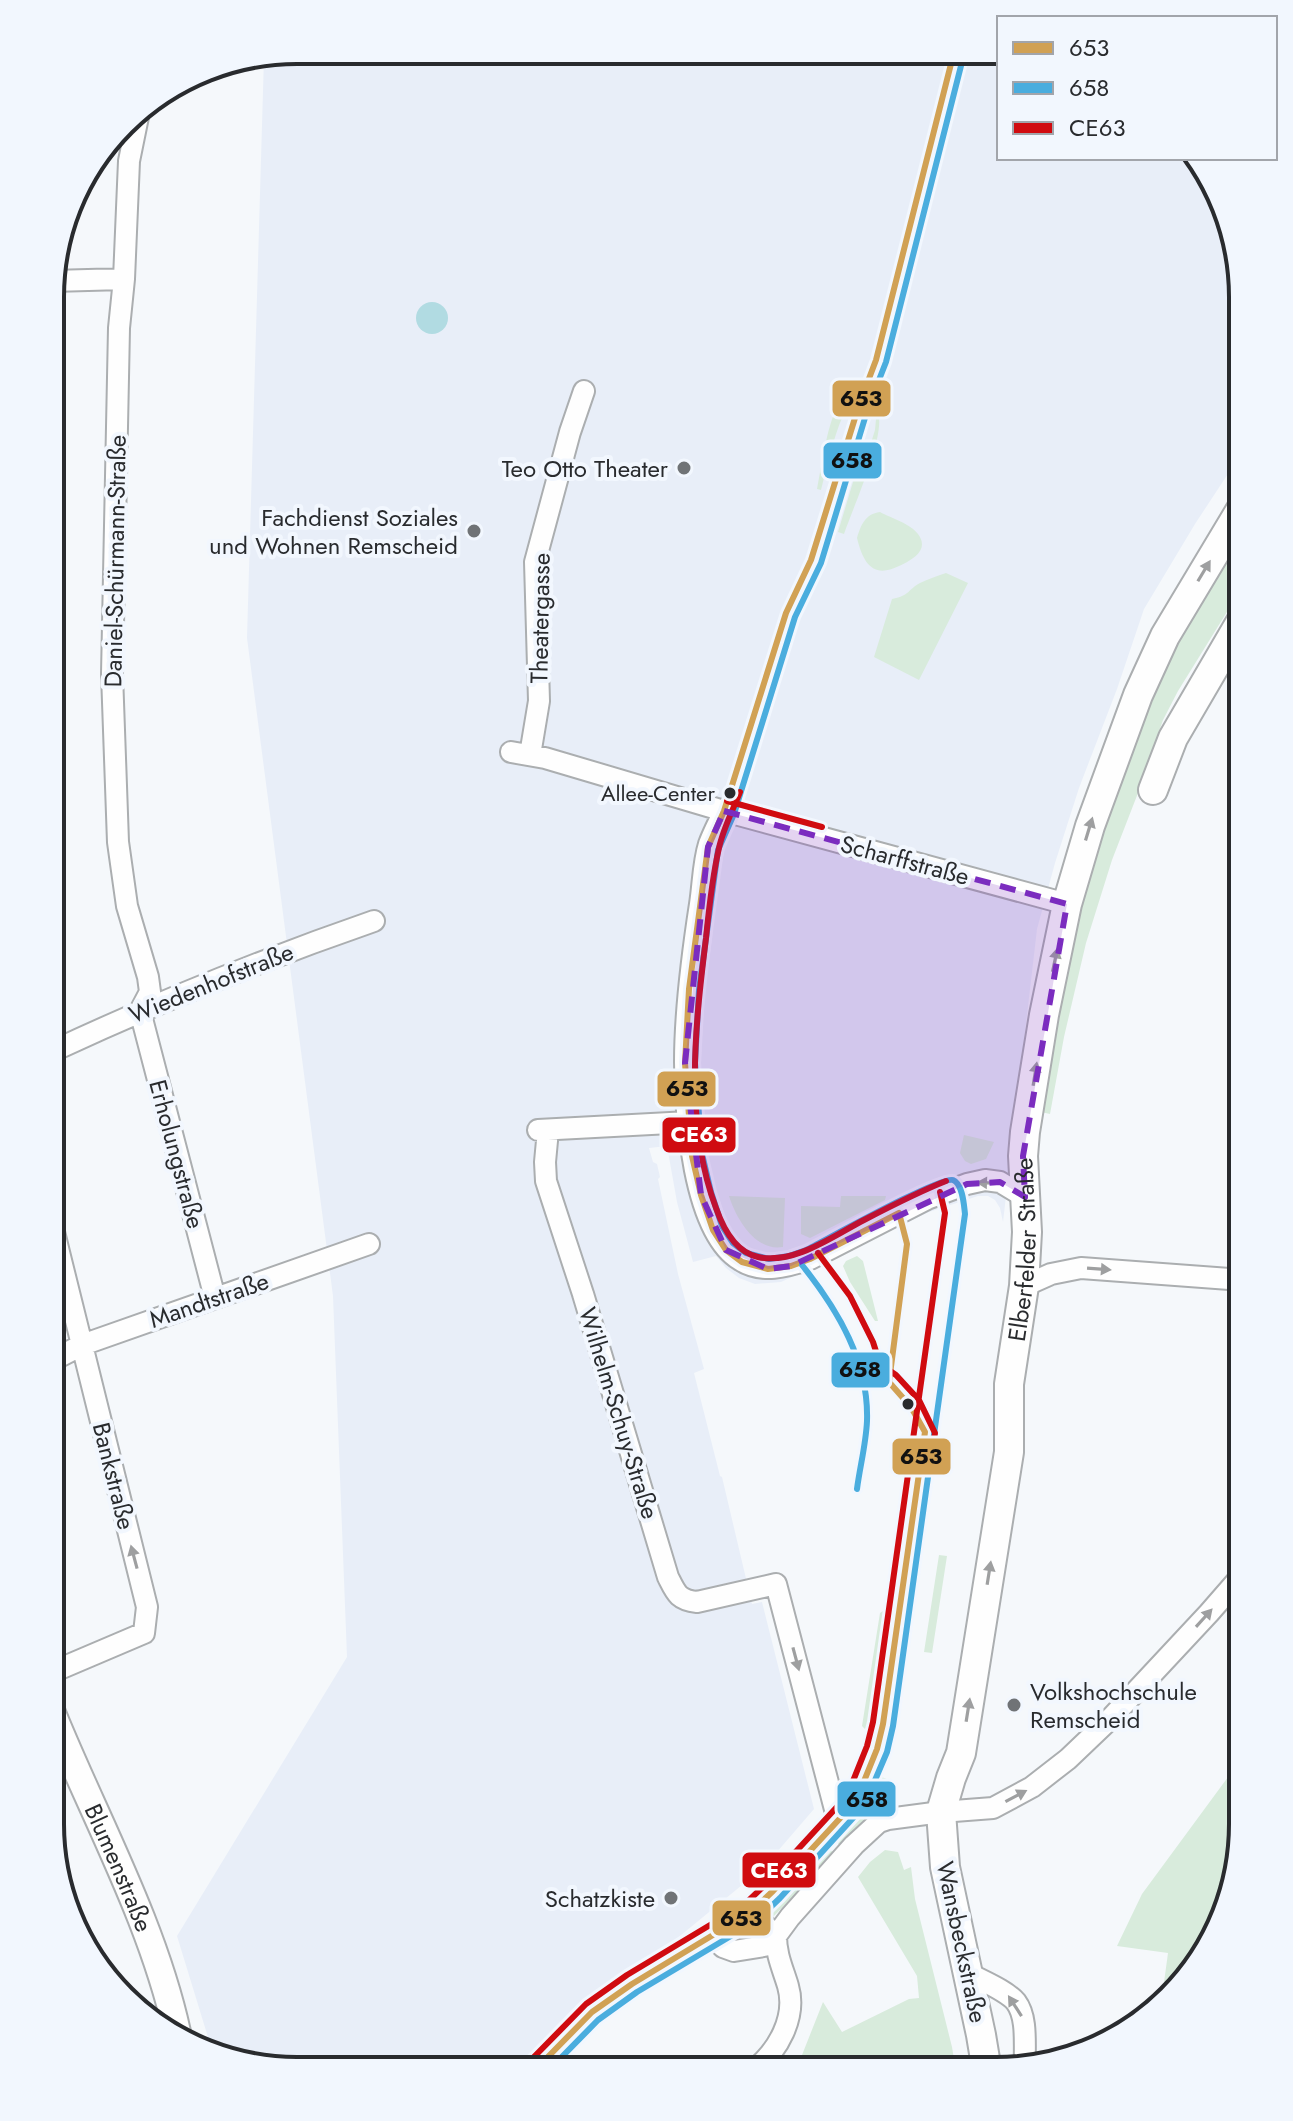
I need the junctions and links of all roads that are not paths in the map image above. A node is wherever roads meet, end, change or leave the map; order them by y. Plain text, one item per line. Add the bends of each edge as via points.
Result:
1 (135, 130) edge
2 (124, 279) junction
3 (65, 281) edge
4 (584, 391) dead end
5 (1229, 529) edge
6 (1229, 642) edge
7 (520, 753) joint
8 (1153, 790) dead end
9 (724, 811) junction
10 (1067, 904) junction
11 (374, 921) dead end
12 (140, 1011) junction
13 (64, 1046) edge
14 (689, 1122) junction
15 (1025, 1197) junction
16 (369, 1244) dead end
17 (64, 1272) edge
18 (1229, 1279) edge
19 (1024, 1286) junction
20 (215, 1298) junction
21 (82, 1345) junction
22 (64, 1354) edge
23 (1229, 1590) edge
24 (64, 1667) edge
25 (64, 1739) edge
26 (941, 1812) junction
27 (838, 1821) dead end
28 (712, 1936) junction
29 (776, 1936) junction
30 (966, 1972) junction
31 (174, 2022) edge
32 (1025, 2055) edge
33 (548, 2057) edge
34 (768, 2057) edge
35 (985, 2057) edge

1 - 2 street, Daniel-Schürmann-Straße
2 - 3 street
2 - 12 street, Daniel-Schürmann-Straße via 112,674 118,842 127,906 150,992
4 - 7 street, Theatergasse via 535,562 539,701
10 -> 5 main road, Elberfelder Straße via 1138,695 1165,636
6 - 8 main road via 1173,738
7 - 9 street, Scharffstraße
9 - 10 street, Scharffstraße
9 - 14 street via 708,847 689,989
15 -> 10 main road, Elberfelder Straße via 1025,1132
11 - 12 street, Wiedenhofstraße
12 - 13 street, Wiedenhofstraße
12 - 20 street, Erholungstraße
15 -> 14 street via 1000,1182 967,1184 810,1259 768,1269 742,1262 713,1230 692,1156
14 -> 27 street, Wilhelm-Schuy-Straße via 543,1130 546,1181 668,1577 676,1593 697,1602 776,1584
15 - 19 main road, Elberfelder Straße
16 - 20 street, Mandtstraße
17 - 21 street, Bankstraße
19 -> 18 street via 1081,1268
26 -> 19 main road, Elberfelder Straße via 961,1753 1009,1452 1009,1384
20 - 21 street, Mandtstraße
21 - 22 street, Mandtstraße
24 -> 21 street, Bankstraße via 144,1633 147,1607
26 -> 23 street via 993,1808 1032,1787 1111,1718
25 - 31 street, Blumenstraße via 161,1971
26 - 29 street via 879,1822
26 - 30 main road, Wansbeckstraße via 945,1867
28 - 29 street via 734,1951 764,1946
28 - 29 street via 751,1912
28 - 33 street via 592,2012
29 - 34 street via 791,2003 782,2037
32 -> 30 street via 1017,2004
30 - 35 main road, Wansbeckstraße

